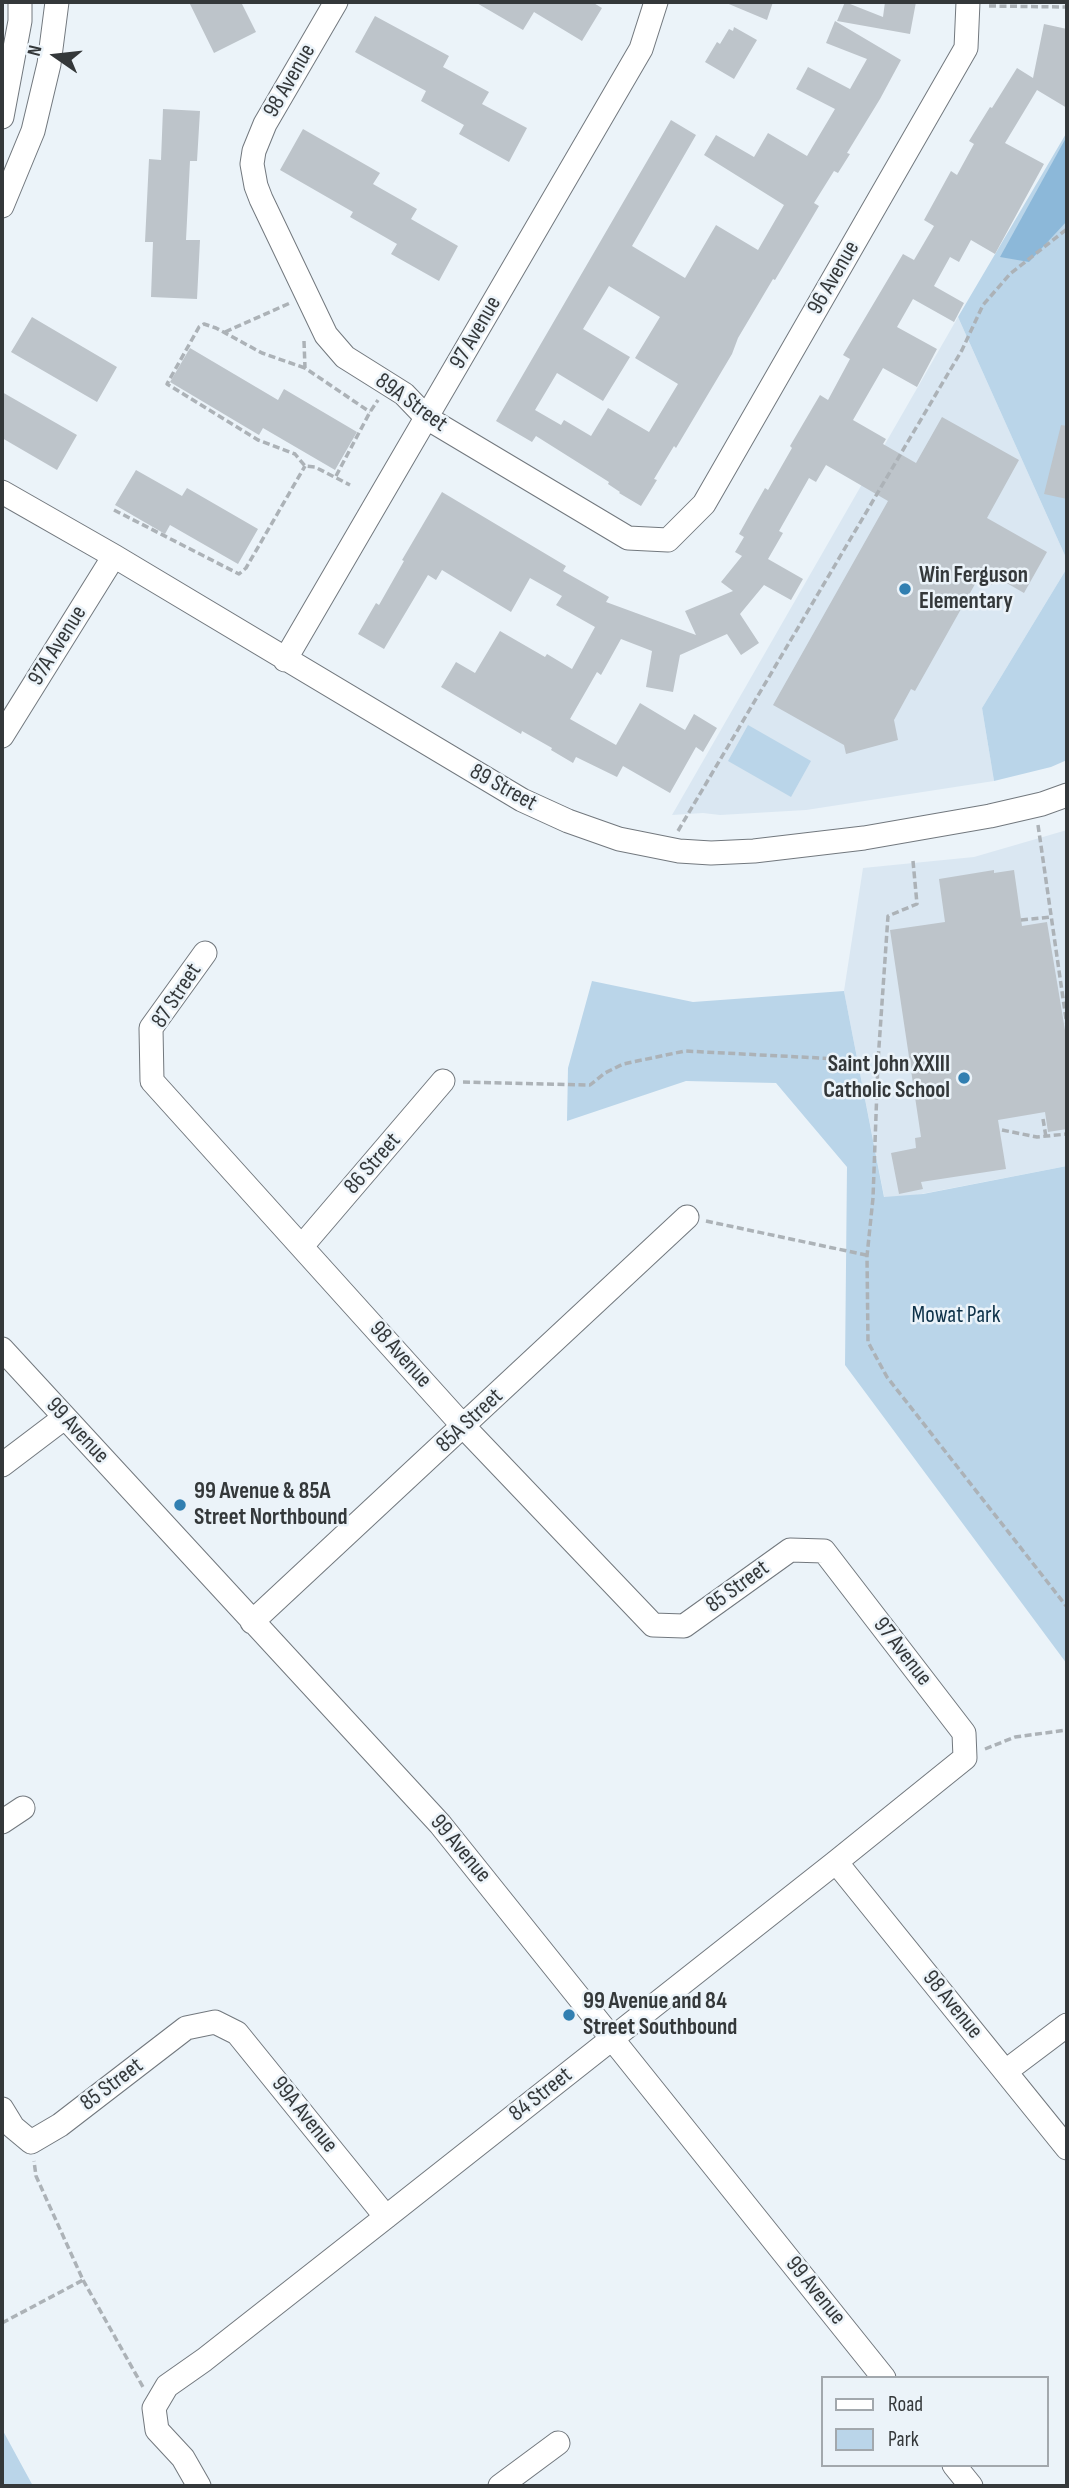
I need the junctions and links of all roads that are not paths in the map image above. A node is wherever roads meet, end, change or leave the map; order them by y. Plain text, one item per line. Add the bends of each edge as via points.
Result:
1 (20, 2) edge
2 (57, 2) edge
3 (335, 2) edge
4 (656, 2) edge
5 (968, 5) edge
6 (2, 117) edge
7 (253, 164) joint
8 (2, 206) edge
9 (427, 418) junction
10 (2, 492) edge
11 (668, 540) joint
12 (114, 556) junction
13 (285, 660) junction
14 (2, 736) edge
15 (1067, 795) edge
16 (205, 953) dead end
17 (152, 1081) joint
18 (443, 1081) road end
19 (687, 1217) road end
20 (302, 1246) junction
21 (2, 1349) edge
22 (64, 1418) junction
23 (464, 1427) junction
24 (2, 1465) edge
25 (824, 1551) joint
26 (252, 1622) junction
27 (653, 1625) joint
28 (965, 1758) joint
29 (23, 1808) dead end
30 (2, 1822) edge
31 (836, 1862) junction
32 (215, 2022) joint
33 (1067, 2025) edge
34 (614, 2038) junction
35 (1006, 2071) junction
36 (7, 2118) edge
37 (1067, 2148) edge
38 (386, 2217) junction
39 (882, 2376) edge
40 (558, 2442) dead end
41 (199, 2486) edge
42 (500, 2486) edge

1 - 6 street
2 - 8 street via 33,131
3 - 7 street, 98 Avenue via 265,124
4 - 9 street, 97 Avenue via 641,49
5 - 11 street, 96 Avenue via 966,48 704,504
7 - 9 street, 89A Street via 261,200 326,335 345,357 404,394
9 - 11 street, 89A Street via 628,538
9 - 13 street, 97 Avenue
10 - 12 street, 89 Street
12 - 13 street, 89 Street
12 - 14 street, 97A Avenue
13 - 15 street, 89 Street via 533,806 619,839 669,849 710,853 809,845 1035,806
16 - 17 street, 87 Street via 151,1028
17 - 20 street, 98 Avenue
18 - 20 street, 86 Street
19 - 23 street, 85A Street
20 - 23 street, 98 Avenue
21 - 22 street, 99 Avenue
22 - 24 street
22 - 26 street, 99 Avenue
23 - 26 street, 85A Street
23 - 27 street, 98 Avenue
25 - 27 street, 85 Street via 790,1550 684,1626
25 - 28 street, 97 Avenue via 964,1733
26 - 34 street, 99 Avenue via 440,1824
28 - 31 street, 84 Street
29 - 30 street
31 - 34 street, 84 Street
31 - 35 street, 98 Avenue
32 - 36 street, 85 Street via 186,2028 32,2142
32 - 38 street, 99A Avenue via 237,2033
33 - 35 street
34 - 38 street, 84 Street
34 - 39 street, 99 Avenue
35 - 37 street, 98 Avenue
38 - 41 street, 84 Street via 167,2386 154,2407 157,2430 183,2458
40 - 42 street

